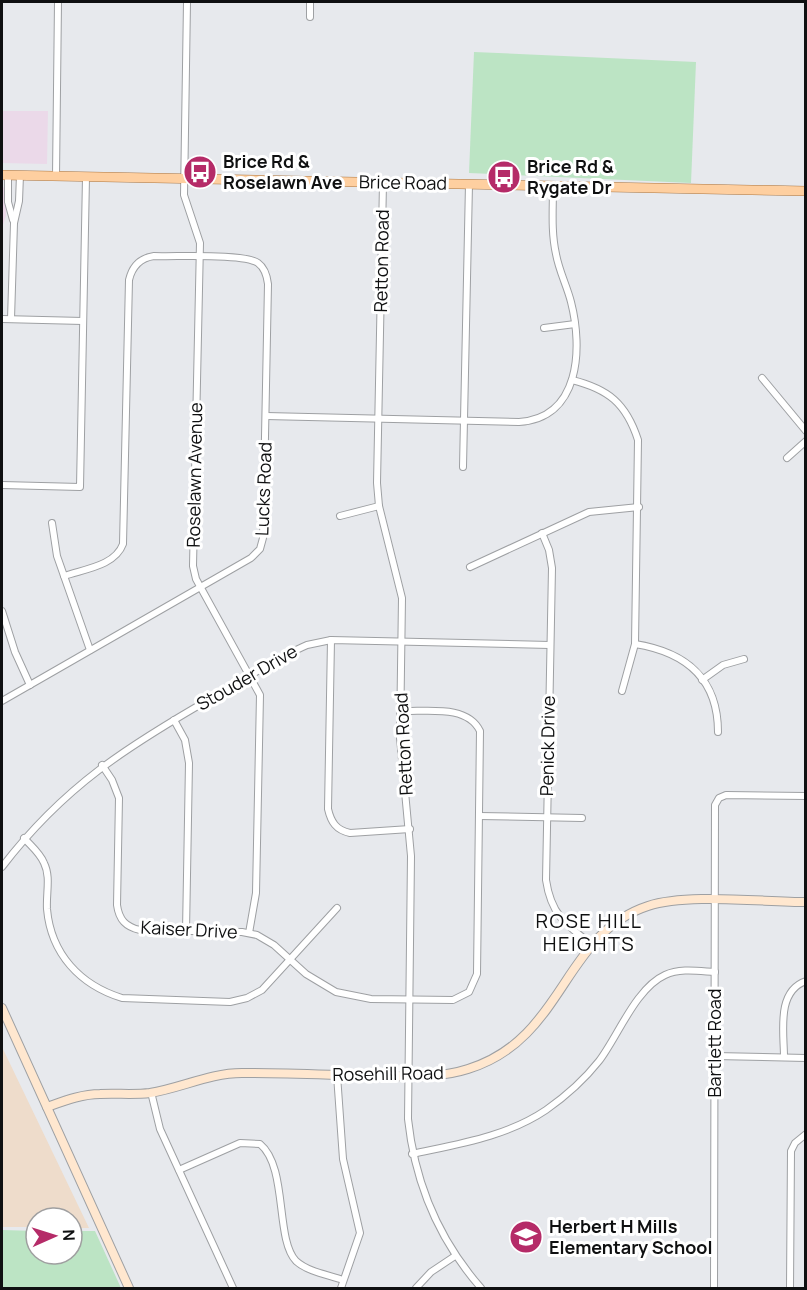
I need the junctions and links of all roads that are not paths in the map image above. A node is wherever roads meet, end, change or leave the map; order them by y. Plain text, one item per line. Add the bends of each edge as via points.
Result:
1 (58, 2) edge
2 (187, 2) edge
3 (310, 2) edge
4 (309, 17) dead end
5 (5, 175) edge
6 (20, 175) junction
7 (56, 176) junction
8 (86, 177) junction
9 (184, 178) junction
10 (383, 183) junction
11 (469, 184) junction
12 (553, 186) junction
13 (806, 191) edge
14 (14, 224) junction
15 (200, 257) junction
16 (2, 319) edge
17 (11, 319) junction
18 (83, 321) junction
19 (575, 324) junction
20 (544, 328) dead end
21 (762, 378) dead end
22 (572, 380) junction
23 (266, 416) junction
24 (378, 418) junction
25 (464, 421) junction
26 (806, 431) edge
27 (806, 441) edge
28 (787, 458) dead end
29 (463, 467) dead end
30 (2, 485) edge
31 (379, 506) junction
32 (639, 507) junction
33 (340, 516) dead end
34 (52, 523) dead end
35 (542, 533) junction
36 (470, 567) dead end
37 (63, 576) junction
38 (201, 587) junction
39 (2, 610) edge
40 (331, 640) junction
41 (401, 642) junction
42 (636, 644) junction
43 (550, 645) junction
44 (90, 650) junction
45 (744, 659) dead end
46 (251, 676) junction
47 (702, 680) junction
48 (30, 684) junction
49 (622, 691) dead end
50 (2, 701) edge
51 (400, 711) junction
52 (174, 720) junction
53 (718, 732) dead end
54 (102, 765) junction
55 (806, 796) edge
56 (479, 816) junction
57 (547, 818) junction
58 (582, 818) dead end
59 (410, 828) junction
60 (24, 838) junction
61 (2, 867) edge
62 (715, 901) junction
63 (806, 902) edge
64 (337, 908) dead end
65 (186, 931) junction
66 (249, 933) junction
67 (591, 944) junction
68 (290, 959) junction
69 (715, 972) junction
70 (806, 981) edge
71 (409, 1000) junction
72 (2, 1008) edge
73 (715, 1056) junction
74 (784, 1057) junction
75 (806, 1058) edge
76 (337, 1075) junction
77 (407, 1076) junction
78 (151, 1092) junction
79 (48, 1107) junction
80 (806, 1134) edge
81 (412, 1154) junction
82 (179, 1170) junction
83 (455, 1256) junction
84 (343, 1280) junction
85 (129, 1288) edge
86 (232, 1288) edge
87 (341, 1288) edge
88 (416, 1288) edge
89 (482, 1288) edge
90 (714, 1288) edge
91 (790, 1288) edge

1 - 7 street
2 - 9 street, Roselawn Avenue
3 - 4 street
5 - 6 main road, Brice Road
5 - 14 street
6 - 7 main road, Brice Road
6 - 14 street via 20,201
7 - 8 main road, Brice Road
8 - 9 main road, Brice Road
8 - 18 street
9 - 10 main road, Brice Road
9 - 15 street, Roselawn Avenue via 185,204 198,235
10 - 11 main road, Brice Road
10 - 24 street, Retton Road
11 - 12 main road, Brice Road
11 - 25 street
12 - 13 main road, Brice Road
12 - 19 street via 556,256
14 - 17 street
15 - 23 street, Lucks Road via 248,259 265,271
15 - 37 street via 148,257 133,268 129,280 123,544 109,561
15 - 38 street, Roselawn Avenue via 193,566
16 - 17 street
17 - 18 street
18 - 30 street via 80,487
19 - 20 street
19 - 22 street
21 - 26 street
22 - 25 street via 565,397 552,412 529,422
22 - 32 street via 595,386 609,395 631,421 638,440
23 - 24 street
23 - 38 street, Lucks Road via 260,549
24 - 25 street
24 - 31 street, Retton Road
25 - 29 street
27 - 28 street
31 - 33 street
31 - 41 street, Retton Road via 401,594
32 - 35 street via 589,512
32 - 42 street
34 - 37 street
35 - 36 street
35 - 43 street, Penick Drive via 551,558
37 - 44 street
38 - 44 street, Lucks Road
38 - 46 street, Roselawn Avenue
39 - 48 street
40 - 41 street, Stouder Drive
40 - 46 street, Stouder Drive via 307,645
40 - 59 street via 328,809 332,822 343,831 356,834
41 - 43 street, Stouder Drive
41 - 51 street, Retton Road
42 - 47 street via 672,654
42 - 49 street
43 - 57 street, Penick Drive
44 - 48 street, Lucks Road
45 - 47 street via 723,665
46 - 52 street, Stouder Drive
46 - 66 street, Roselawn Avenue via 261,702 256,892
47 - 53 street via 714,704
48 - 50 street, Lucks Road
51 - 56 street via 455,713 473,720 481,738
51 - 59 street, Retton Road via 400,753
52 - 54 street, Stouder Drive
52 - 65 street via 185,740 189,763
54 - 60 street, Stouder Drive via 59,801
54 - 65 street, Kaiser Drive via 118,798 120,917 134,929
55 - 62 street, Bartlett Road via 719,798 715,818
56 - 57 street
56 - 71 street, Kaiser Drive via 477,974 469,992 453,1000
57 - 58 street
57 - 67 street, Penick Drive via 546,880 551,903 565,923
59 - 71 street, Retton Road
60 - 61 street, Stouder Drive
60 - 68 street via 45,864 49,919 58,949 79,975 106,993 139,1000 239,1001 262,990
62 - 63 street, Rosehill Road
62 - 67 street, Rosehill Road via 674,901 645,907 616,922
62 - 69 street, Bartlett Road
64 - 68 street
65 - 66 street, Kaiser Drive
66 - 68 street, Kaiser Drive via 266,939
67 - 77 street, Rosehill Road via 547,1012 516,1045 468,1069 435,1076
68 - 71 street, Kaiser Drive via 336,992 371,999
69 - 73 street, Bartlett Road
69 - 81 street via 677,972 656,980 590,1071 532,1119 482,1139
70 - 74 street via 794,987 786,998
71 - 77 street, Retton Road
72 - 79 street
73 - 74 street
73 - 90 street, Bartlett Road
74 - 75 street
76 - 77 street, Rosehill Road
76 - 78 street, Rosehill Road via 230,1073
76 - 84 street via 343,1159 360,1227
77 - 81 street, Retton Road
78 - 79 street, Rosehill Road via 92,1094
78 - 82 street via 160,1129
79 - 85 street
80 - 91 street via 797,1140 791,1156
81 - 83 street, Retton Road via 427,1201
82 - 84 street via 240,1143 260,1144 272,1160 291,1254 307,1268
82 - 86 street
83 - 88 street
83 - 89 street, Retton Road
84 - 87 street

